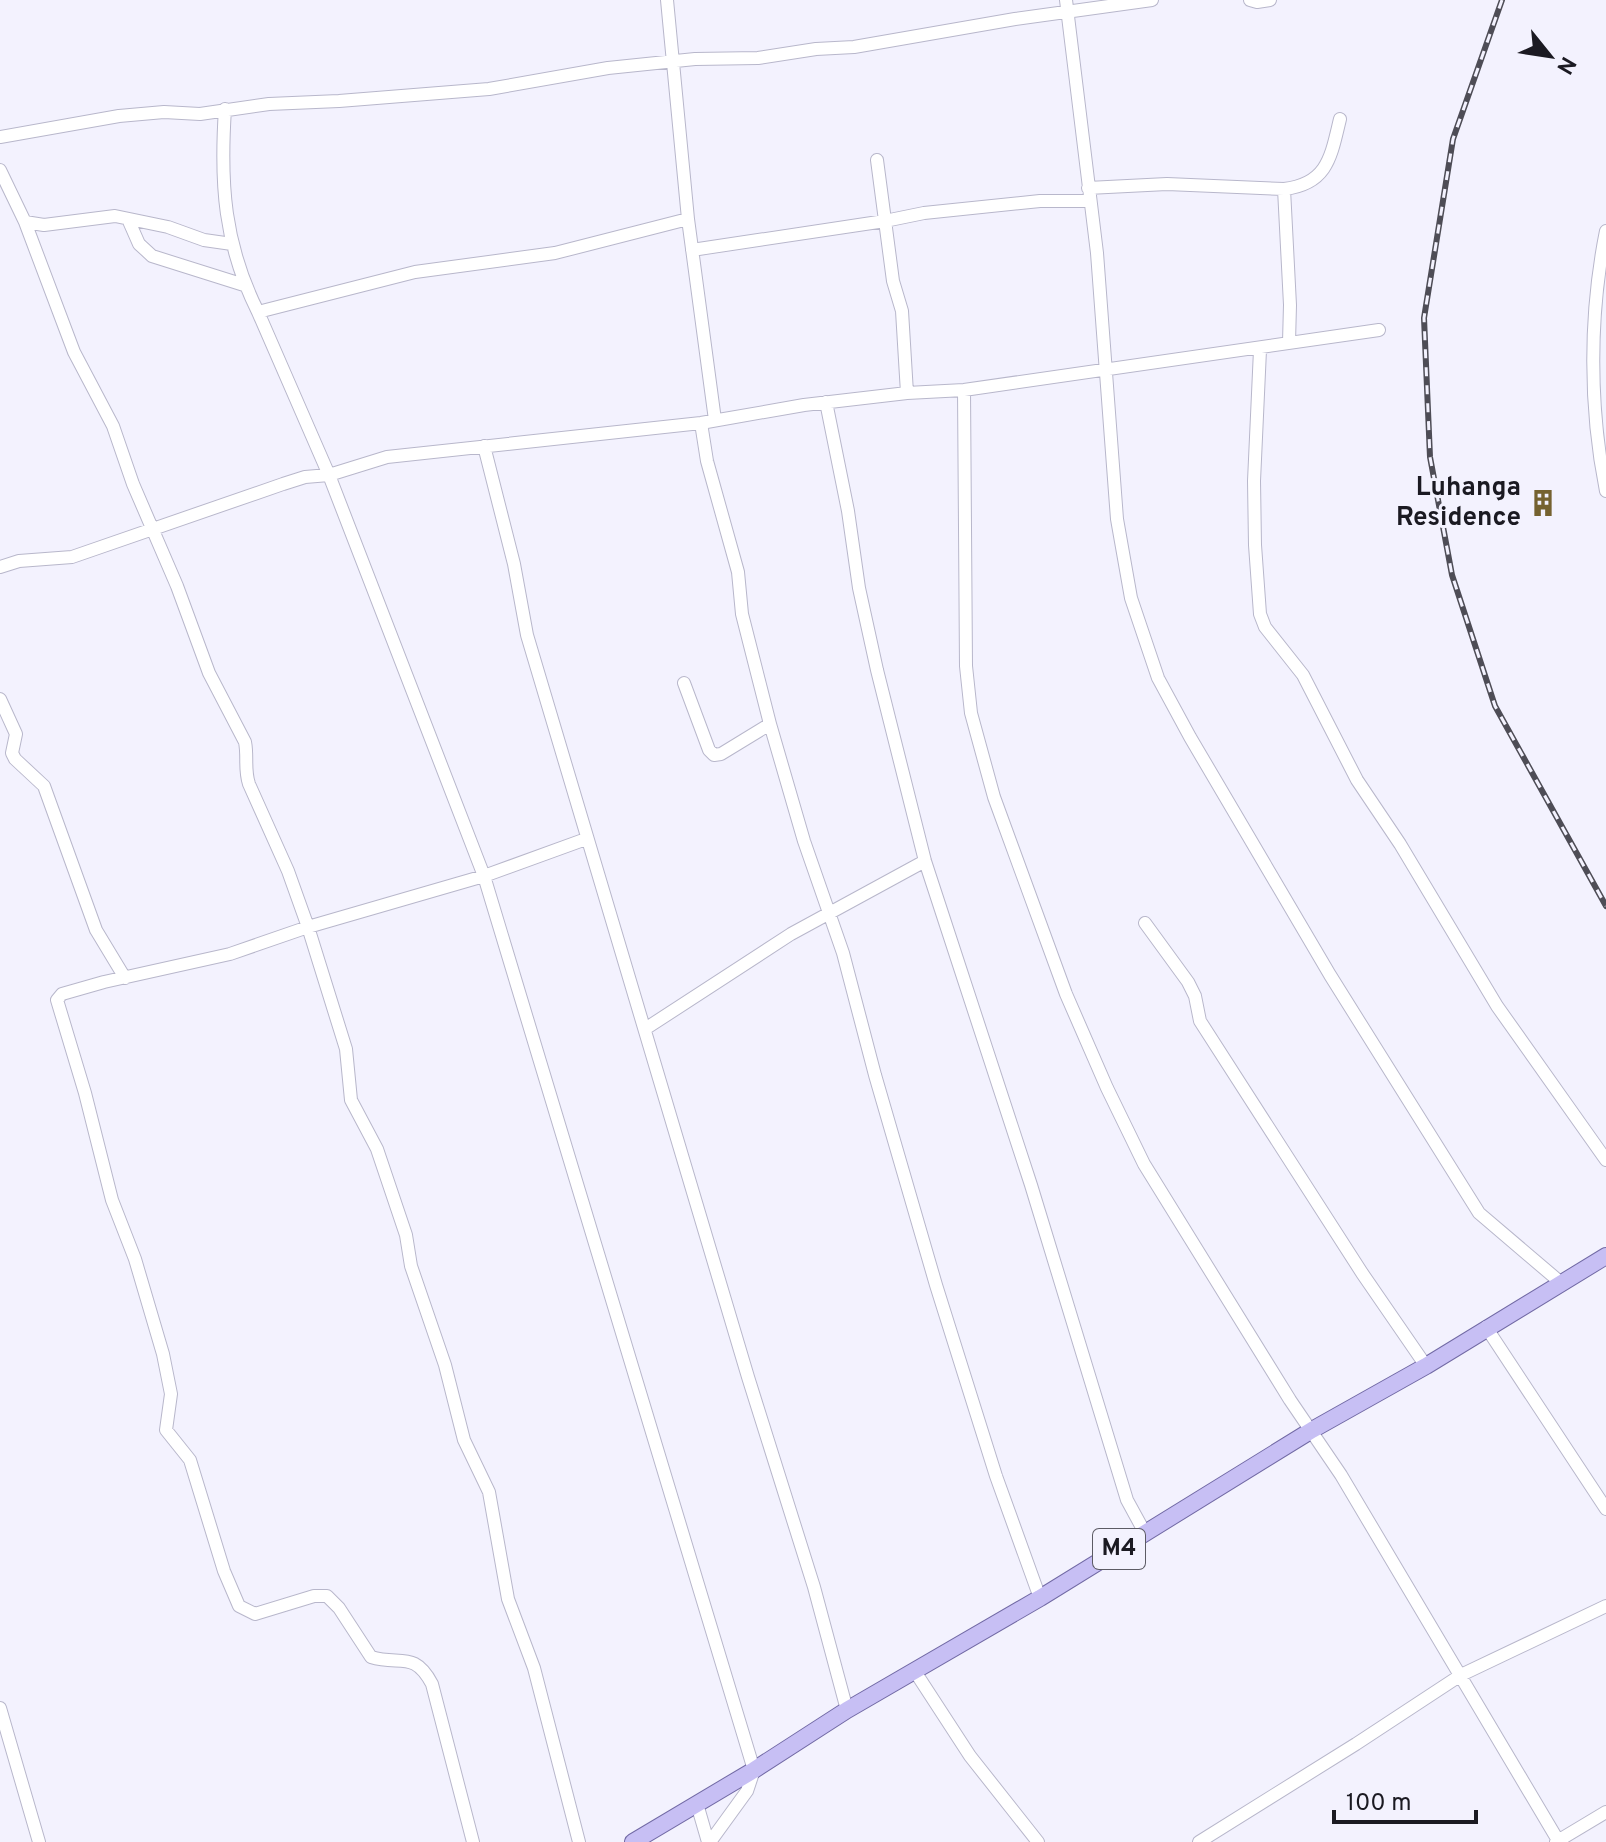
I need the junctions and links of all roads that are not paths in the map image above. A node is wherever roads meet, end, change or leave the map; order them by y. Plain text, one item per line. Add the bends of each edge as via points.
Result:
1 (667, 0) edge
2 (1152, 0) edge
3 (1250, 0) edge
4 (1270, 0) edge
5 (1066, 7) edge
6 (674, 62) junction
7 (225, 109) junction
8 (1340, 119) dead end
9 (0, 137) edge
10 (877, 160) dead end
11 (0, 170) edge
12 (1284, 189) junction
13 (1089, 195) junction
14 (128, 219) junction
15 (688, 219) junction
16 (885, 221) junction
17 (25, 222) junction
18 (1606, 231) edge
19 (232, 244) junction
20 (692, 250) junction
21 (244, 285) junction
22 (258, 312) junction
23 (1379, 330) dead end
24 (1289, 342) junction
25 (1260, 350) junction
26 (1106, 369) junction
27 (964, 390) junction
28 (907, 393) junction
29 (826, 402) junction
30 (715, 420) junction
31 (701, 423) junction
32 (1601, 430) edge
33 (484, 446) junction
34 (329, 475) junction
35 (1606, 491) edge
36 (152, 529) junction
37 (0, 567) edge
38 (684, 683) dead end
39 (0, 699) edge
40 (770, 724) junction
41 (586, 839) junction
42 (925, 861) junction
43 (484, 876) junction
44 (830, 912) junction
45 (1145, 923) dead end
46 (308, 927) junction
47 (125, 978) junction
48 (645, 1029) junction
49 (1606, 1160) edge
50 (1606, 1256) edge
51 (1560, 1282) junction
52 (1486, 1327) junction
53 (1426, 1366) junction
54 (1312, 1430) junction
55 (1606, 1509) edge
56 (1145, 1533) junction
57 (1040, 1598) junction
58 (1606, 1606) edge
59 (914, 1670) junction
60 (1461, 1675) junction
61 (0, 1708) edge
62 (847, 1710) junction
63 (754, 1770) junction
64 (697, 1804) junction
65 (1606, 1812) edge
66 (1557, 1841) edge
67 (39, 1842) edge
68 (473, 1842) edge
69 (579, 1842) edge
70 (633, 1842) edge
71 (709, 1842) edge
72 (1038, 1842) edge
73 (1199, 1842) edge

1 - 6 street
2 - 5 street
3 - 4 street
5 - 6 street via 854,47
5 - 13 street
6 - 7 street via 489,89
6 - 15 street
7 - 9 street via 119,116
7 - 19 street via 223,194
8 - 12 street via 1331,158 1321,174 1300,187
10 - 16 street
11 - 17 street
12 - 13 street via 1167,184
12 - 24 street
13 - 16 street
13 - 26 street
14 - 17 street
14 - 19 street
14 - 21 street via 139,244 152,256
15 - 20 street
15 - 22 street via 555,253 415,272
16 - 20 street
16 - 28 street via 902,311
17 - 36 street via 74,352 113,426
18 - 32 street via 1594,335
19 - 21 street
20 - 30 street
21 - 22 street
22 - 34 street
23 - 24 street
24 - 25 street
25 - 26 street
25 - 49 street via 1254,481 1260,614 1265,627 1303,675 1357,780 1497,1006
26 - 27 street
26 - 51 street via 1117,519 1131,598 1158,678 1330,975 1479,1213
27 - 28 street
27 - 54 street via 966,666 971,713 994,797 1066,994 1144,1164
28 - 29 street
29 - 30 street
29 - 42 street via 862,601
30 - 31 street
31 - 33 street
31 - 40 street
32 - 35 street
33 - 34 street via 387,457
33 - 41 street via 527,635
34 - 36 street via 305,477
34 - 43 street
36 - 37 street via 72,557
36 - 46 street via 209,673 245,742 249,784
38 - 40 street via 714,755
39 - 47 street via 16,734 12,753 44,786 96,930
40 - 44 street
41 - 43 street
41 - 48 street
42 - 44 street
42 - 56 street via 1127,1500
43 - 46 street
43 - 63 street
44 - 48 street
44 - 57 street via 936,1285
45 - 53 street via 1188,982 1200,1021
46 - 47 street via 230,954
46 - 69 street via 346,1049 351,1100 387,1178 464,1440 489,1492 508,1599 534,1668
47 - 68 street via 62,994 57,1004 112,1200 163,1354 171,1394 166,1430 190,1460 239,1606 255,1614 327,1596 371,1657 411,1661 425,1671
48 - 62 street
50 - 51 main road, M4
51 - 52 main road, M4
52 - 53 main road, M4
52 - 55 street
53 - 54 main road, M4
54 - 56 main road, M4
54 - 60 street
56 - 57 main road, M4
57 - 59 main road, M4
58 - 60 street
59 - 62 main road, M4
59 - 72 street via 970,1756
60 - 66 street
60 - 73 street
61 - 67 street
62 - 63 main road, M4
63 - 64 main road, M4
63 - 71 street via 747,1791
64 - 70 main road, M4
64 - 71 street
65 - 66 street

